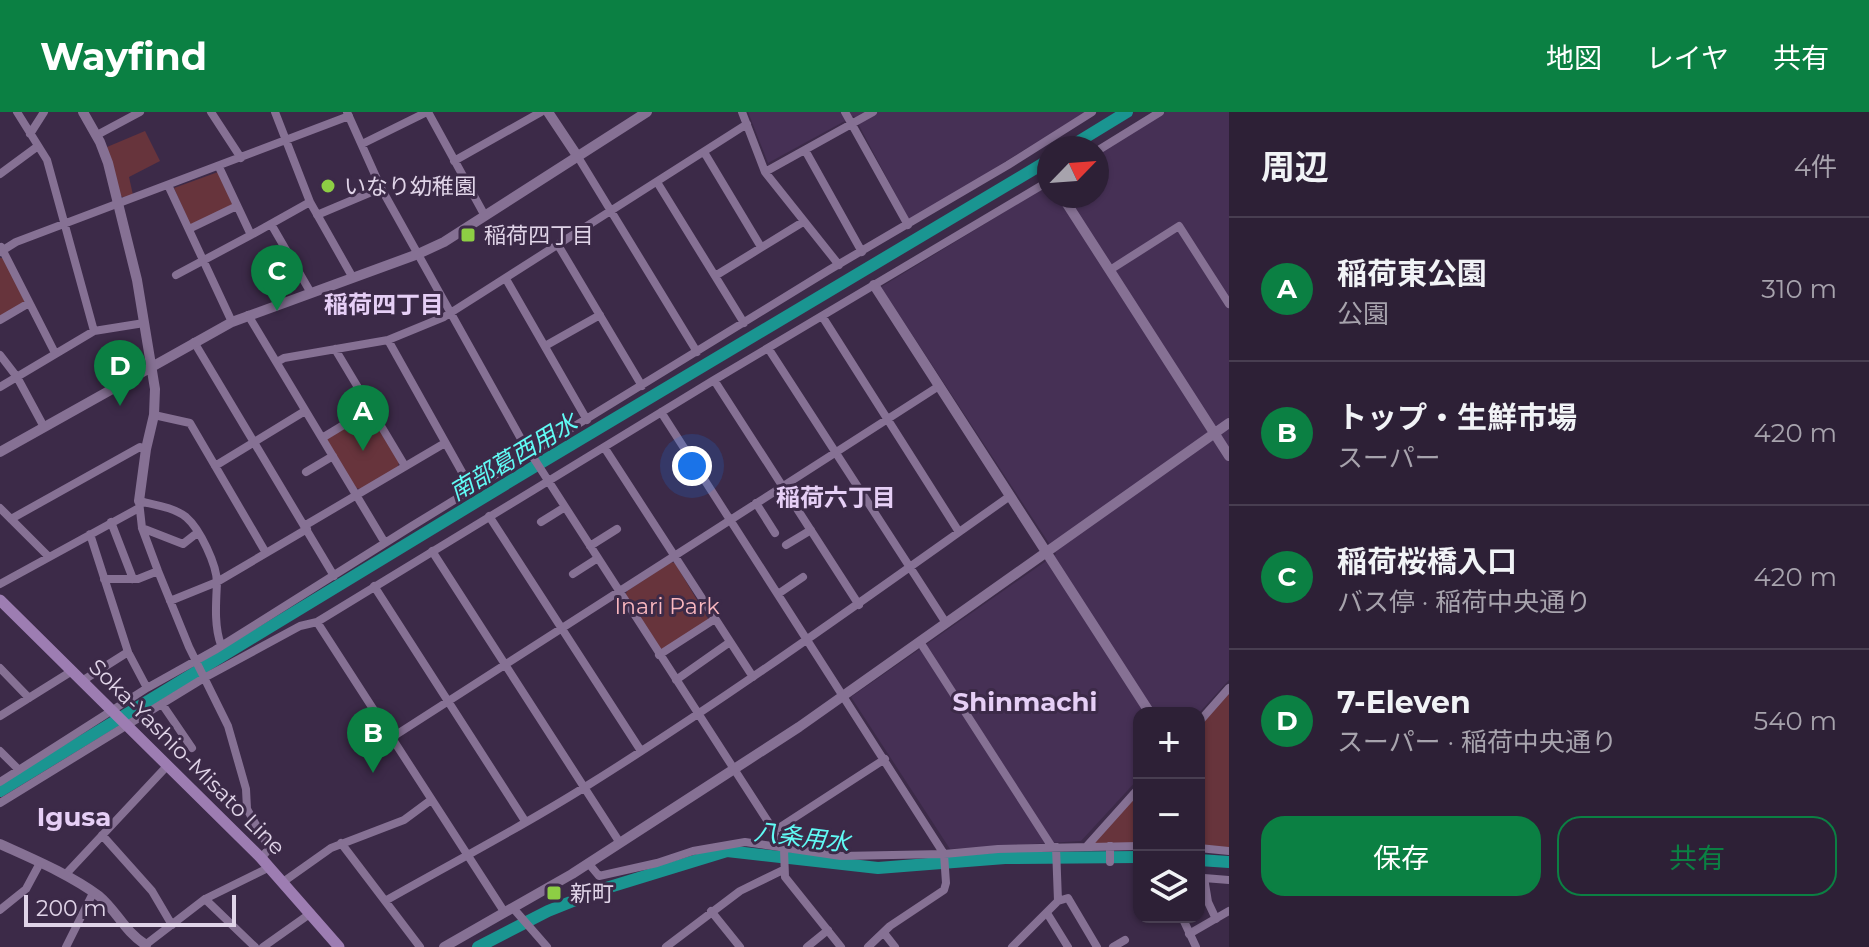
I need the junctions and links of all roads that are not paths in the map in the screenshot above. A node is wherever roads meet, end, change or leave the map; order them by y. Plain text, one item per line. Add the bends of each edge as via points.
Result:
1 (17, 112) edge
2 (44, 112) edge
3 (83, 112) edge
4 (140, 112) edge
5 (211, 112) edge
6 (275, 112) edge
7 (427, 112) edge
8 (541, 112) edge
9 (548, 112) edge
10 (647, 112) edge
11 (742, 112) edge
12 (845, 112) edge
13 (873, 112) edge
14 (1092, 112) edge
15 (1160, 112) edge
16 (129, 114) edge
17 (348, 114) edge
18 (747, 124) junction
19 (851, 124) junction
20 (30, 134) junction
21 (97, 135) junction
22 (286, 141) junction
23 (362, 144) junction
24 (1109, 144) edge
25 (38, 146) junction
26 (805, 150) junction
27 (704, 152) junction
28 (578, 157) junction
29 (241, 158) junction
30 (454, 161) junction
31 (219, 167) junction
32 (1, 172) edge
33 (765, 172) junction
34 (657, 182) junction
35 (168, 185) junction
36 (381, 188) junction
37 (1037, 188) edge
38 (310, 202) junction
39 (117, 203) junction
40 (237, 206) junction
41 (1070, 208) edge
42 (611, 211) junction
43 (317, 215) junction
44 (485, 216) junction
45 (803, 222) junction
46 (65, 224) junction
47 (271, 224) junction
48 (908, 225) junction
49 (189, 229) junction
50 (251, 235) junction
51 (558, 245) junction
52 (761, 247) junction
53 (1, 249) edge
54 (862, 252) junction
55 (418, 254) junction
56 (203, 261) junction
57 (839, 265) junction
58 (1110, 270) junction
59 (176, 275) dead end
60 (715, 276) junction
61 (353, 278) junction
62 (506, 279) junction
63 (874, 285) junction
64 (311, 293) junction
65 (29, 303) junction
66 (1229, 304) edge
67 (451, 313) junction
68 (248, 315) junction
69 (600, 315) junction
70 (822, 316) junction
71 (0, 320) edge
72 (232, 322) junction
73 (144, 323) junction
74 (744, 323) junction
75 (94, 331) junction
76 (388, 340) junction
77 (194, 342) junction
78 (545, 346) junction
79 (768, 348) junction
80 (335, 349) junction
81 (697, 352) junction
82 (55, 353) junction
83 (0, 355) edge
84 (277, 362) junction
85 (151, 366) junction
86 (17, 377) junction
87 (714, 380) junction
88 (642, 386) junction
89 (939, 386) junction
90 (0, 387) edge
91 (370, 409) junction
92 (305, 411) junction
93 (661, 412) junction
94 (154, 415) junction
95 (887, 419) junction
96 (587, 420) junction
97 (1229, 423) edge
98 (44, 427) junction
99 (1214, 434) junction
100 (322, 438) junction
101 (254, 442) junction
102 (445, 443) junction
103 (604, 447) junction
104 (146, 449) junction
105 (0, 452) edge
106 (835, 453) junction
107 (530, 455) junction
108 (333, 456) junction
109 (1229, 456) edge
110 (215, 466) junction
111 (405, 466) junction
112 (306, 472) dead end
113 (549, 480) junction
114 (782, 486) junction
115 (472, 490) junction
116 (356, 495) junction
117 (1010, 496) junction
118 (756, 503) junction
119 (139, 504) junction
120 (565, 507) junction
121 (0, 508) edge
122 (489, 516) junction
123 (11, 519) junction
124 (730, 520) junction
125 (111, 522) junction
126 (541, 522) dead end
127 (306, 527) junction
128 (142, 528) junction
129 (617, 529) dead end
130 (811, 530) junction
131 (959, 532) junction
132 (197, 533) junction
133 (775, 533) dead end
134 (90, 534) junction
135 (385, 543) junction
136 (786, 545) dead end
137 (590, 546) junction
138 (432, 551) junction
139 (1046, 552) junction
140 (266, 553) junction
141 (675, 556) junction
142 (49, 557) junction
143 (598, 558) junction
144 (909, 568) junction
145 (158, 571) junction
146 (573, 574) dead end
147 (334, 576) junction
148 (803, 577) dead end
149 (104, 579) junction
150 (133, 579) junction
151 (217, 582) junction
152 (0, 584) edge
153 (374, 586) junction
154 (619, 592) junction
155 (778, 594) junction
156 (0, 600) edge
157 (170, 601) junction
158 (859, 605) junction
159 (715, 619) junction
160 (317, 622) junction
161 (946, 623) junction
162 (562, 628) junction
163 (808, 640) junction
164 (730, 642) junction
165 (920, 642) junction
166 (221, 645) junction
167 (128, 652) junction
168 (659, 655) junction
169 (196, 662) junction
170 (504, 665) junction
171 (0, 668) edge
172 (72, 671) junction
173 (203, 677) junction
174 (753, 677) junction
175 (676, 680) junction
176 (82, 681) junction
177 (147, 688) junction
178 (1229, 688) edge
179 (844, 695) junction
180 (29, 698) junction
181 (448, 701) junction
182 (162, 704) junction
183 (1146, 707) edge
184 (114, 712) junction
185 (698, 714) junction
186 (1205, 715) edge
187 (0, 716) edge
188 (126, 724) junction
189 (391, 738) junction
190 (192, 748) dead end
191 (0, 751) edge
192 (641, 751) junction
193 (885, 759) junction
194 (168, 765) junction
195 (734, 769) junction
196 (19, 770) junction
197 (0, 782) edge
198 (584, 788) junction
199 (1133, 795) edge
200 (431, 800) junction
201 (0, 803) edge
202 (525, 821) junction
203 (774, 831) junction
204 (102, 835) junction
205 (341, 843) junction
206 (620, 843) junction
207 (0, 844) edge
208 (1087, 846) junction
209 (1133, 847) edge
210 (784, 849) junction
211 (1054, 849) junction
212 (1110, 849) junction
213 (1205, 849) edge
214 (1229, 851) edge
215 (467, 854) junction
216 (944, 854) junction
217 (265, 862) junction
218 (1110, 862) dead end
219 (40, 863) junction
220 (589, 864) junction
221 (783, 870) junction
222 (65, 875) junction
223 (1229, 880) edge
224 (283, 882) junction
225 (93, 893) junction
226 (205, 899) junction
227 (385, 901) junction
228 (1058, 901) junction
229 (0, 910) edge
230 (509, 910) junction
231 (711, 911) junction
232 (1229, 911) edge
233 (311, 913) junction
234 (1047, 913) junction
235 (1216, 919) junction
236 (1184, 923) edge
237 (172, 925) junction
238 (828, 930) junction
239 (884, 933) junction
240 (1189, 934) junction
241 (1125, 940) dead end
242 (1023, 943) edge
243 (545, 944) edge
244 (146, 946) edge
245 (66, 947) edge
246 (255, 947) edge
247 (263, 947) edge
248 (339, 947) edge
249 (420, 947) edge
250 (444, 947) edge
251 (533, 947) edge
252 (666, 947) edge
253 (740, 947) edge
254 (807, 947) edge
255 (841, 947) edge
256 (868, 947) edge
257 (895, 947) edge
258 (1012, 947) edge
259 (1068, 947) edge
260 (1097, 947) edge
261 (1113, 947) edge
262 (1196, 947) edge

1 - 20 street
2 - 20 street
3 - 21 street
4 - 16 street
5 - 29 street
6 - 22 street
7 - 23 street
7 - 30 street
8 - 30 street
9 - 28 street
10 - 28 street
11 - 18 street
12 - 19 street
13 - 19 street
14 - 48 street
15 - 24 street
16 - 21 street
17 - 22 street
17 - 23 street
18 - 27 street
18 - 33 street
19 - 26 street
19 - 48 street
20 - 25 street
21 - 39 street
22 - 29 street
22 - 38 street
23 - 36 street
25 - 32 street
25 - 46 street
26 - 33 street
26 - 54 street
27 - 34 street
27 - 52 street
28 - 42 street
28 - 44 street
29 - 31 street
30 - 44 street
31 - 35 street
31 - 40 street
33 - 45 street
34 - 42 street
34 - 60 street
35 - 39 street
35 - 49 street
36 - 43 street
36 - 55 street
37 - 63 street
38 - 43 street
38 - 47 street
39 - 46 street
39 - 73 street
40 - 49 street
40 - 50 street
41 - 58 street
42 - 51 street
42 - 81 street
43 - 61 street
44 - 55 street
45 - 52 street
45 - 57 street
46 - 53 street
46 - 75 street
47 - 50 street
47 - 64 street
48 - 54 street
49 - 56 street
50 - 56 street
51 - 62 street
51 - 69 street
52 - 60 street
53 - 65 street
54 - 57 street
55 - 61 street
55 - 67 street
56 - 59 street
56 - 72 street
57 - 74 street
58 - 66 street via 1179,226
58 - 99 street
60 - 74 street
61 - 64 street
62 - 67 street
62 - 78 street
63 - 70 street
63 - 89 street
64 - 68 street
65 - 71 street
65 - 82 street
67 - 76 street
67 - 107 street
68 - 72 street
68 - 84 street
69 - 78 street
69 - 88 street
70 - 79 street
70 - 95 street
72 - 77 street
73 - 75 street
73 - 85 street
74 - 81 street
75 - 82 street
76 - 80 street
76 - 102 street
77 - 85 street
77 - 101 street
78 - 96 street
79 - 87 street
79 - 106 street
80 - 84 street
80 - 91 street
81 - 88 street
82 - 86 street
83 - 86 street
84 - 92 street
85 - 94 street
85 - 98 street
86 - 90 street
86 - 98 street
87 - 93 street
87 - 114 street
88 - 96 street
89 - 95 street
89 - 117 street
91 - 100 street
91 - 111 street
92 - 100 street
92 - 101 street
93 - 103 street
93 - 124 street
94 - 104 street
94 - 110 street via 190,423
95 - 106 street
95 - 131 street
96 - 107 street
97 - 99 street
98 - 105 street
99 - 109 street
99 - 139 street
100 - 108 street
101 - 110 street
101 - 127 street
102 - 111 street
102 - 115 street
103 - 113 street
103 - 141 street
104 - 119 street
104 - 123 street via 140,447
106 - 114 street
106 - 144 street
107 - 113 street
107 - 115 street
108 - 112 street
108 - 116 street
110 - 140 street
111 - 116 street
113 - 120 street
113 - 122 street
114 - 118 street
114 - 130 street
115 - 135 street
116 - 127 street
116 - 135 street
117 - 131 street
117 - 139 street
118 - 124 street
118 - 133 street
119 - 125 street
119 - 128 street
119 - 132 street via 172,509 188,518
120 - 126 street
120 - 137 street
121 - 123 street
122 - 138 street
122 - 162 street
123 - 142 street
124 - 141 street
124 - 155 street
125 - 134 street
125 - 150 street
127 - 140 street
127 - 147 street
128 - 132 street via 183,544
128 - 145 street
129 - 137 street
130 - 136 street
130 - 158 street
131 - 144 street
132 - 151 street via 214,560
134 - 142 street
134 - 149 street
135 - 147 street
137 - 143 street
138 - 153 street
138 - 170 street
139 - 161 street
139 - 183 street
140 - 151 street
141 - 154 street
141 - 159 street
142 - 152 street
143 - 146 street
143 - 154 street
144 - 158 street
144 - 161 street
145 - 150 street
145 - 157 street
147 - 166 street
148 - 155 street
149 - 150 street
149 - 167 street
151 - 157 street
151 - 166 street
153 - 160 street
153 - 181 street
154 - 162 street
154 - 168 street
155 - 163 street
156 - 172 main road, Soka-Yashio-Misato Line
157 - 169 street
158 - 163 street
159 - 164 street
159 - 168 street
160 - 173 street
160 - 189 street
161 - 165 street
162 - 170 street
162 - 192 street
163 - 174 street
163 - 179 street
164 - 174 street
164 - 175 street
165 - 179 street
165 - 211 street
166 - 169 street
167 - 176 street
167 - 177 street
168 - 175 street
169 - 173 street
169 - 177 street
170 - 181 street
170 - 198 street
171 - 180 street
172 - 176 main road, Soka-Yashio-Misato Line
172 - 180 street
173 - 182 street
173 - 217 street via 228,726 247,809 268,846
174 - 185 street
175 - 185 street
176 - 184 main road, Soka-Yashio-Misato Line
177 - 184 street
178 - 186 street
179 - 193 street
179 - 195 street
180 - 187 street
181 - 189 street
181 - 202 street
182 - 188 street
182 - 190 street
184 - 188 main road, Soka-Yashio-Misato Line
184 - 196 street
185 - 192 street
185 - 195 street
188 - 194 main road, Soka-Yashio-Misato Line
188 - 201 street
189 - 200 street
191 - 196 street
192 - 198 street
193 - 203 street
193 - 216 street
194 - 204 street
194 - 217 main road, Soka-Yashio-Misato Line
195 - 203 street
195 - 206 street
196 - 197 street
198 - 202 street
198 - 206 street
199 - 208 street
200 - 205 street via 402,820
200 - 215 street
202 - 215 street
203 - 210 street
204 - 222 street
204 - 237 street via 152,891
205 - 224 street
205 - 227 street
206 - 220 street
207 - 219 street
208 - 211 street
208 - 212 street
209 - 212 street
210 - 216 street via 829,856
210 - 220 street via 745,842 721,845 599,876
210 - 221 street
211 - 216 street
211 - 228 street
212 - 218 street
213 - 214 street
215 - 227 street
215 - 230 street
216 - 239 street via 944,890
217 - 224 main road, Soka-Yashio-Misato Line
217 - 226 street
219 - 222 street
219 - 229 street via 26,889
220 - 230 street
221 - 231 street
221 - 238 street
222 - 225 street
223 - 235 street via 1204,878
224 - 233 main road, Soka-Yashio-Misato Line
225 - 244 street
225 - 245 street
226 - 237 street
226 - 246 street
227 - 249 street
228 - 234 street
228 - 260 street via 1068,898
230 - 243 street
230 - 250 street
231 - 252 street
231 - 253 street
232 - 235 street
233 - 247 street
233 - 248 main road, Soka-Yashio-Misato Line
234 - 242 street
234 - 259 street
235 - 240 street
236 - 240 street
237 - 244 street
238 - 254 street
238 - 255 street
239 - 256 street
239 - 257 street
240 - 262 street
241 - 261 street
242 - 258 street
243 - 251 street

